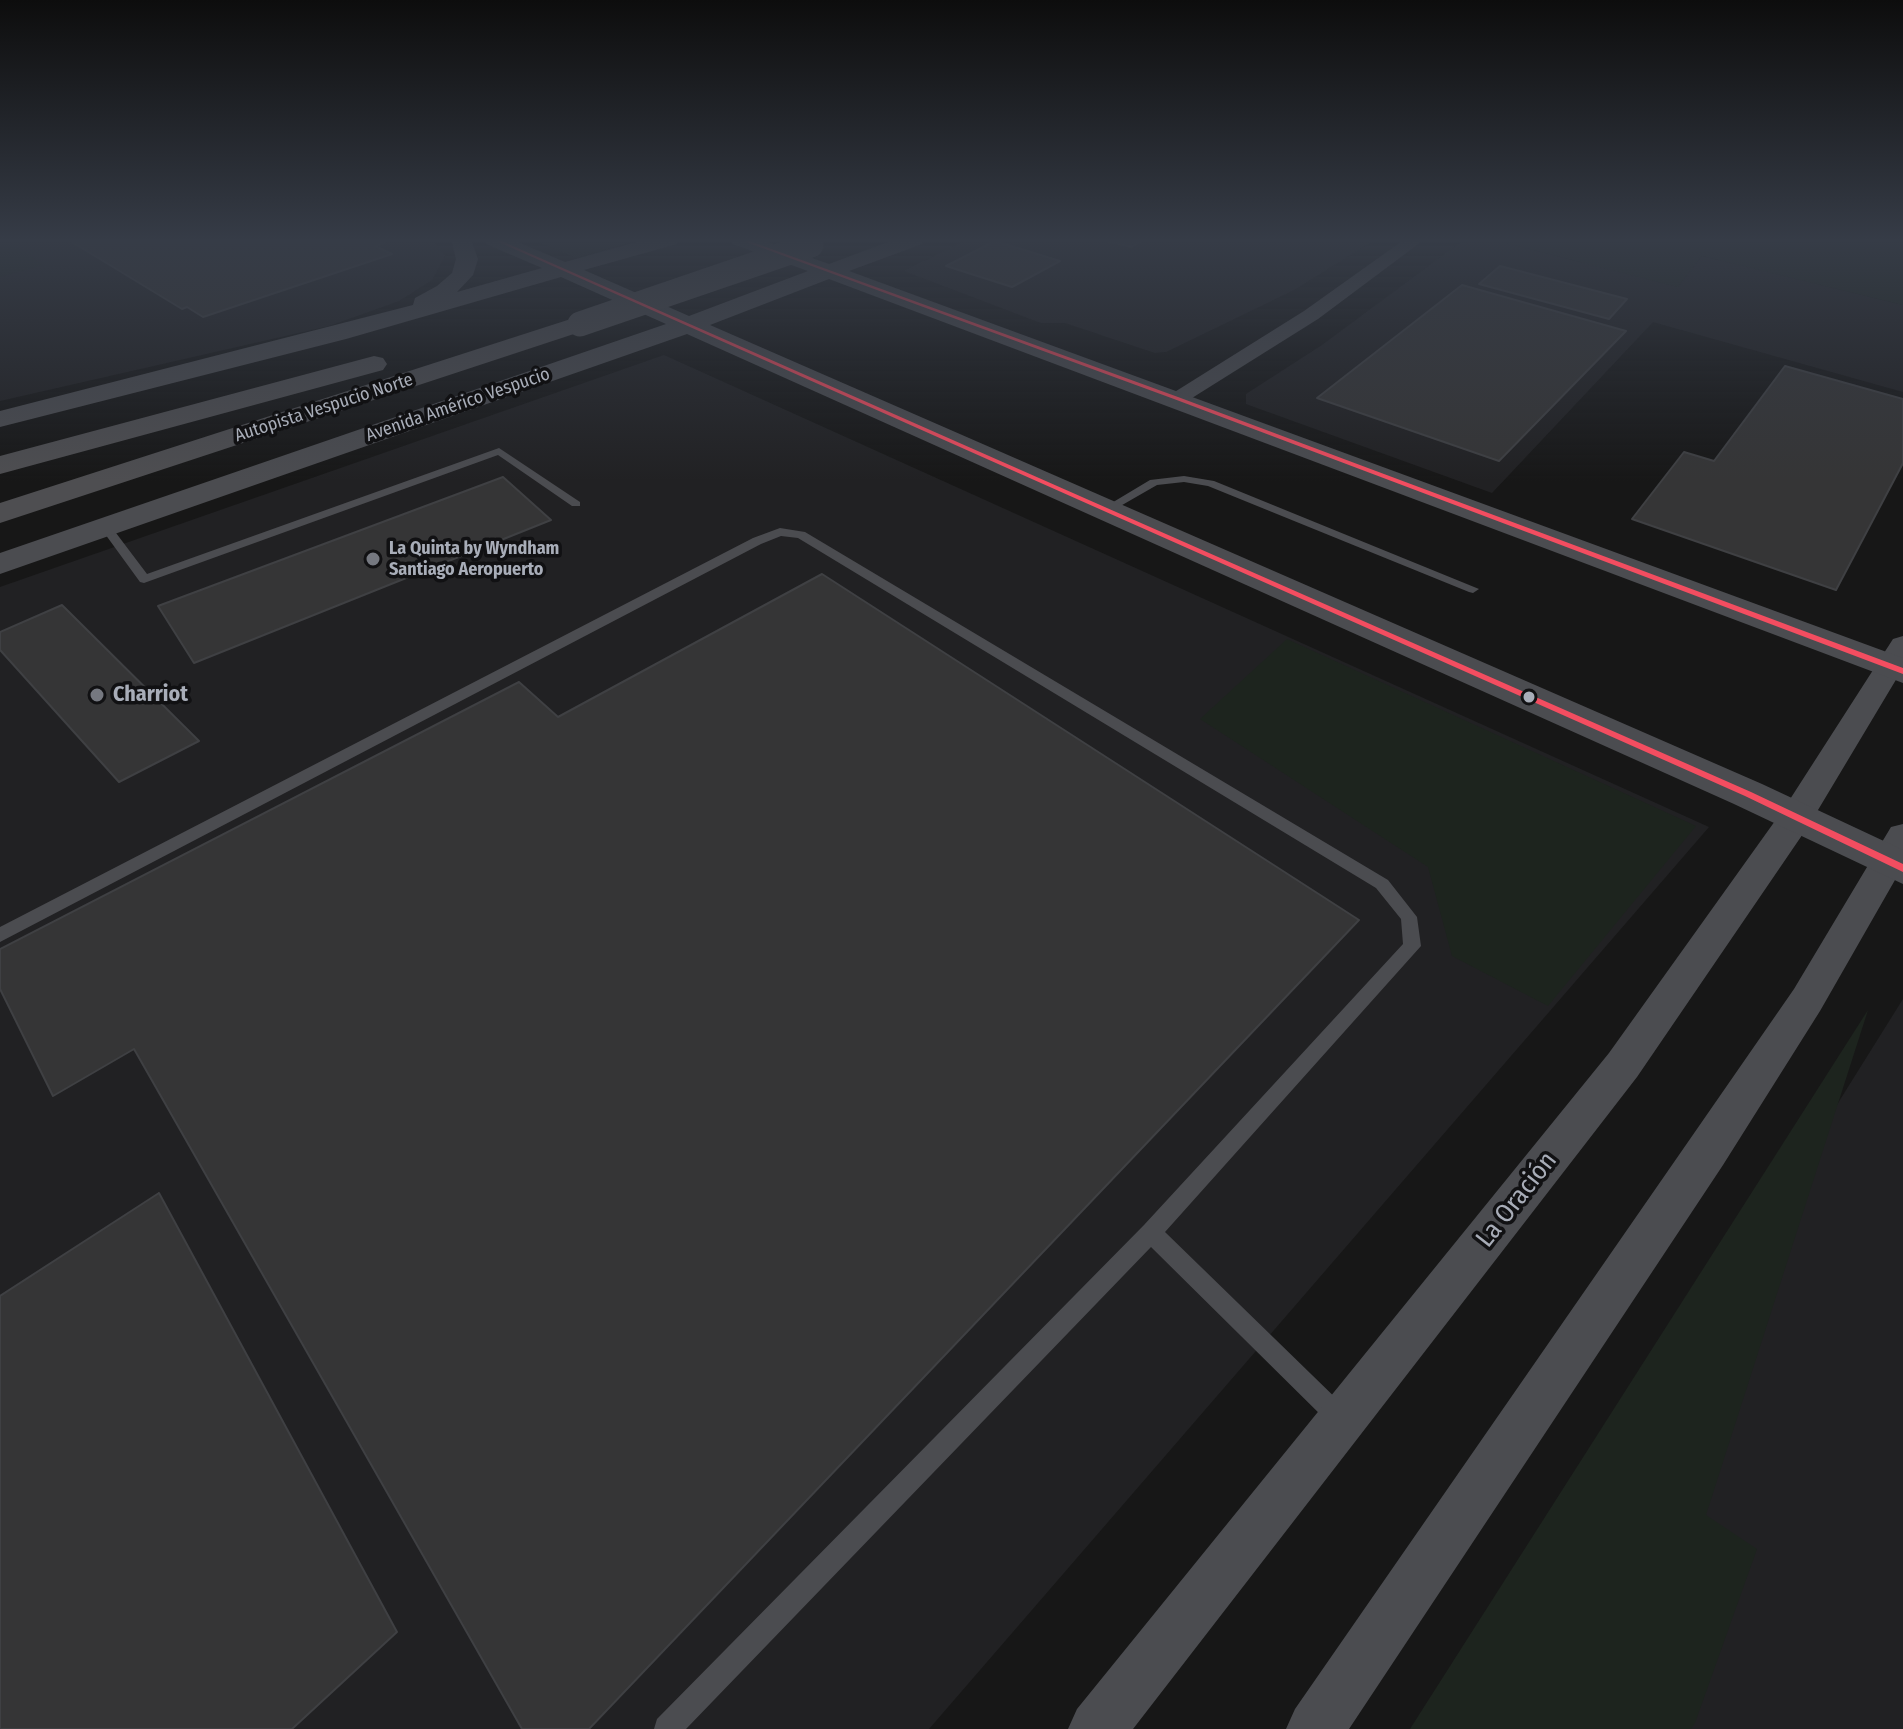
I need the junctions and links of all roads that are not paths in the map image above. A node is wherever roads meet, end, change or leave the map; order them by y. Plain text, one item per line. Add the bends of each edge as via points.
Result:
1 (387, 320) edge
2 (559, 320) edge
3 (562, 320) edge
4 (676, 320) edge
5 (702, 320) edge
6 (964, 320) edge
7 (1303, 320) edge
8 (688, 325) junction
9 (337, 334) junction
10 (412, 356) junction
11 (1176, 398) junction
12 (0, 419) edge
13 (0, 434) edge
14 (0, 465) edge
15 (0, 486) edge
16 (576, 504) dead end
17 (1106, 510) junction
18 (0, 513) edge
19 (106, 527) junction
20 (0, 564) edge
21 (1473, 589) dead end
22 (1899, 661) edge
23 (1797, 816) junction
24 (1898, 855) edge
25 (0, 935) edge
26 (1151, 1232) junction
27 (1341, 1419) junction
28 (667, 1729) edge
29 (1097, 1729) edge
30 (1315, 1729) edge

1 - 9 street
2 - 10 highway, Autopista Vespucio Norte
3 - 18 highway, Autopista Vespucio Norte
4 - 8 street
5 - 8 street, Avenida Américo Vespucio
6 - 11 street
7 - 11 street
8 - 17 street
8 - 19 street, Avenida Américo Vespucio
9 - 12 street
9 - 13 street
10 - 14 highway
10 - 15 highway, Autopista Vespucio Norte
11 - 22 street
16 - 19 lane via 499,451 144,579
17 - 21 lane via 1154,482 1210,483
17 - 23 street
19 - 20 street, Avenida Américo Vespucio
22 - 23 street, La Oración
23 - 24 street
23 - 27 street, La Oración via 1623,1065
24 - 30 street via 1708,1151
25 - 26 lane via 757,541 780,532 801,535 1382,884 1409,917 1412,946
26 - 27 lane
26 - 28 lane
27 - 29 street, La Oración

